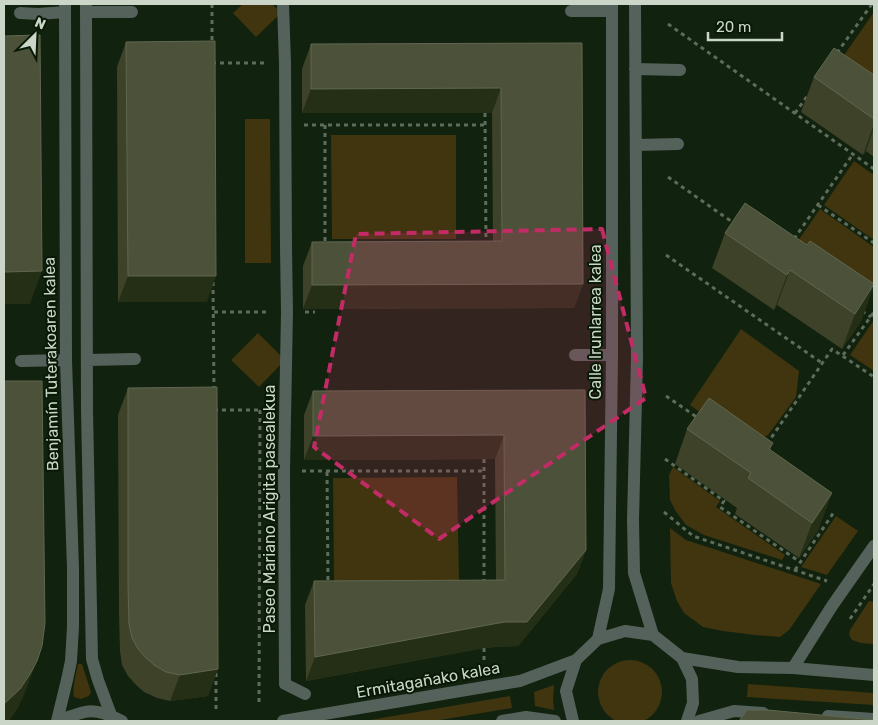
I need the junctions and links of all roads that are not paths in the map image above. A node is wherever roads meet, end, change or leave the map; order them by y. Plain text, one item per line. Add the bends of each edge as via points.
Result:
1 (284, 4) edge
2 (635, 4) edge
3 (65, 8) edge
4 (86, 8) edge
5 (612, 8) edge
6 (571, 11) dead end
7 (132, 12) dead end
8 (20, 13) dead end
9 (635, 69) junction
10 (680, 70) dead end
11 (678, 144) dead end
12 (636, 145) junction
13 (575, 355) dead end
14 (612, 355) junction
15 (135, 359) dead end
16 (66, 360) junction
17 (87, 360) junction
18 (21, 361) dead end
19 (874, 546) edge
20 (653, 635) junction
21 (598, 639) junction
22 (682, 658) junction
23 (576, 660) junction
24 (793, 668) junction
25 (874, 675) edge
26 (305, 694) dead end
27 (771, 713) edge
28 (818, 716) edge
29 (117, 718) edge
30 (874, 719) edge
31 (58, 721) edge
32 (283, 721) edge
33 (502, 721) edge
34 (555, 721) edge
35 (573, 721) edge
36 (687, 721) edge
37 (699, 721) edge

1 - 26 street, Paseo Mariano Arigita pasealekua via 287,312 285,684
2 - 9 street
3 - 8 street via 38,14
3 - 16 street, Benjamín Tuterakoaren kalea
4 - 7 street
4 - 17 street
5 - 6 street
5 - 14 street, Calle Irunlarrea kalea
9 - 10 street
9 - 12 street
11 - 12 street
12 - 20 street via 634,573
13 - 14 street
14 - 21 street, Calle Irunlarrea kalea via 609,589
15 - 17 street
16 - 18 street
16 - 31 street, Benjamín Tuterakoaren kalea via 73,627 71,662
17 - 29 street via 92,660
19 - 24 street
20 - 21 street via 625,631
20 - 22 street
21 - 23 street
22 - 24 street via 738,666
22 - 36 street via 692,679 693,703
23 - 32 street, Ermitagañako kalea via 520,681
23 - 35 street via 566,691
24 - 25 street
27 - 37 street via 734,711
28 - 30 street
29 - 31 street via 95,711 80,712
33 - 34 street via 526,717

